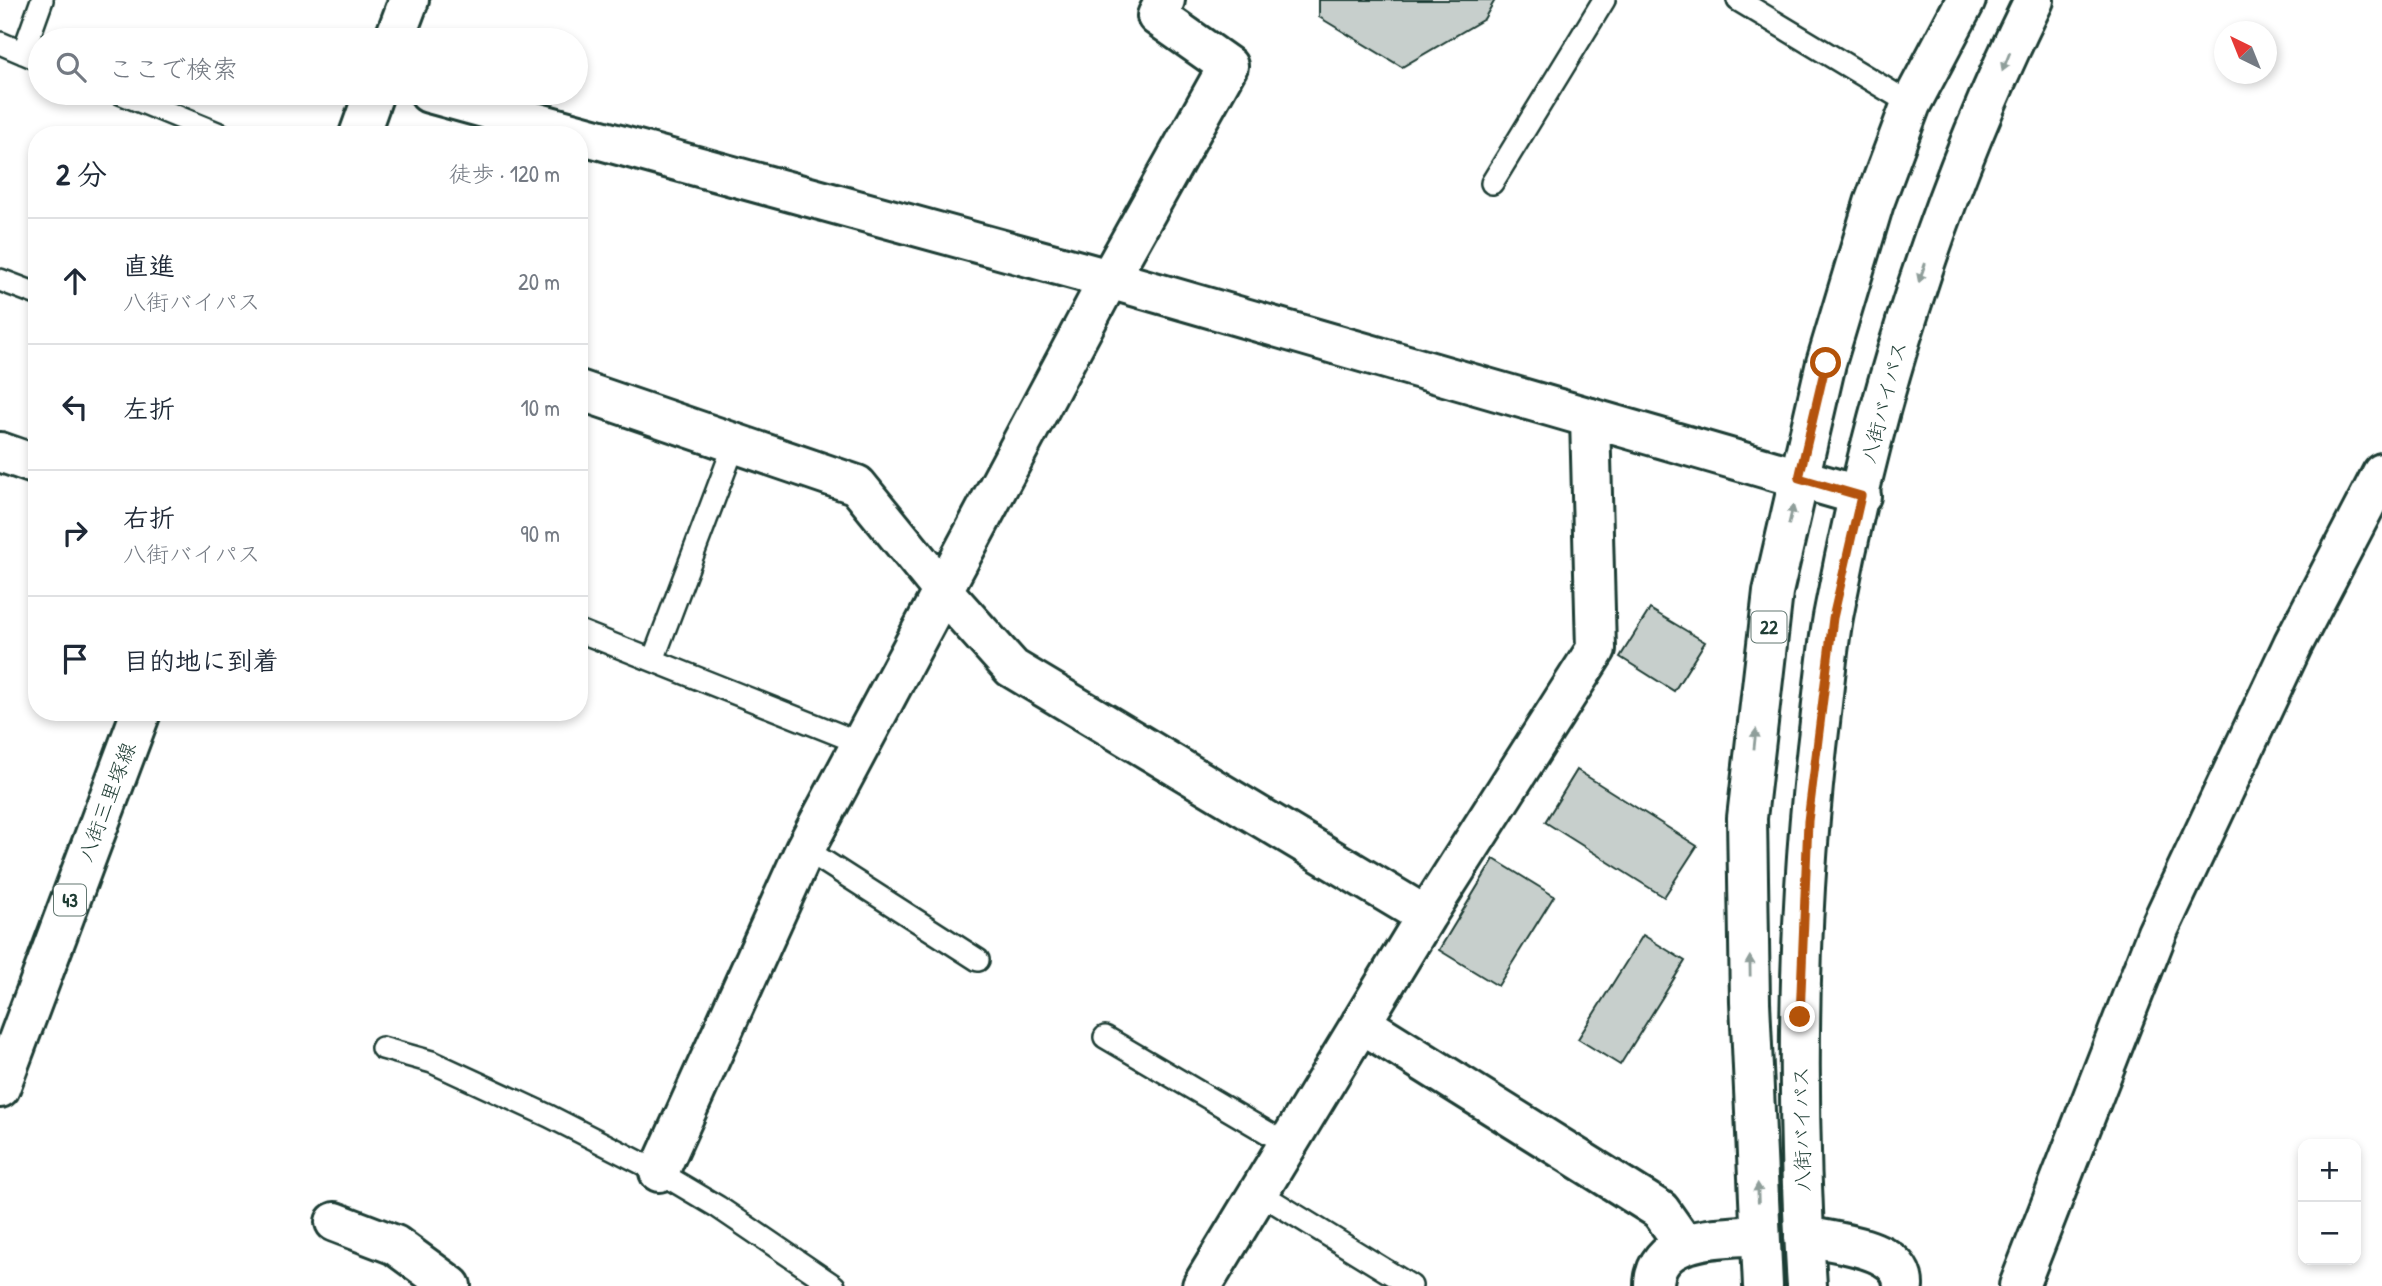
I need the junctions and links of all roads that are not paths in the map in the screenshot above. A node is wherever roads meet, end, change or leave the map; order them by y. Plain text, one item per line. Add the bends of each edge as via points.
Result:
1 (42, 0) edge
2 (409, 0) edge
3 (1165, 0) edge
4 (1604, 0) edge
5 (1738, 0) edge
6 (1966, 0) edge
7 (2034, 0) edge
8 (37, 28) edge
9 (398, 28) edge
10 (0, 43) edge
11 (28, 54) edge
12 (1911, 104) junction
13 (149, 105) edge
14 (370, 105) edge
15 (473, 105) edge
16 (200, 126) edge
17 (362, 126) edge
18 (550, 126) edge
19 (588, 136) edge
20 (1492, 183) dead end
21 (1109, 279) junction
22 (0, 280) edge
23 (28, 291) edge
24 (588, 393) edge
25 (1590, 418) junction
26 (735, 443) junction
27 (0, 452) edge
28 (28, 462) edge
29 (2382, 473) edge
30 (1799, 478) junction
31 (1861, 496) junction
32 (942, 590) junction
33 (588, 635) edge
34 (653, 660) junction
35 (138, 721) edge
36 (860, 743) junction
37 (805, 849) junction
38 (1426, 915) junction
39 (978, 960) dead end
40 (1361, 1023) junction
41 (1105, 1037) dead end
42 (382, 1048) dead end
43 (1, 1084) edge
44 (1287, 1144) junction
45 (659, 1172) junction
46 (1258, 1192) junction
47 (335, 1222) dead end
48 (1759, 1235) junction
49 (1804, 1236) junction
50 (1684, 1244) junction
51 (450, 1286) edge
52 (834, 1286) edge
53 (1202, 1286) edge
54 (1411, 1286) edge
55 (1654, 1286) edge
56 (1763, 1286) edge
57 (1807, 1286) edge
58 (1903, 1286) edge
59 (2020, 1286) edge

1 - 8 lane
2 - 9 street
3 - 21 street via 1157,16 1228,66
4 - 20 lane
5 - 12 lane
6 - 12 street, 22
7 -> 31 street, 八街バイパス via 1934,239 1887,377
10 - 11 lane
12 - 30 street, 22 via 1874,203 1826,363
13 - 16 lane
14 - 17 street
15 - 18 street
19 - 21 street
21 - 25 street
21 - 32 street
22 - 23 lane
24 - 26 street
25 - 30 street
25 - 38 street via 1595,649
26 - 32 street via 858,485
26 - 34 lane
27 - 28 street
29 - 59 street via 2293,644 2157,933
30 - 31 street
48 -> 30 street, 22 via 1747,818 1773,592
31 - 49 street, 八街バイパス via 1833,618 1808,821 1800,1017
32 - 36 street
32 - 38 street via 1012,668
33 - 34 lane
34 - 36 lane
35 - 43 street, 八街三里塚線 / 43
36 - 37 street
37 - 39 lane
37 - 45 street
38 - 40 street
40 - 44 street
40 - 50 street via 1660,1210
41 - 44 lane
42 - 45 lane via 432,1062
44 - 46 street
45 - 52 lane
46 - 53 street
46 - 54 lane
47 - 51 street via 395,1245
48 - 50 street
48 - 56 street, 22
49 - 57 street, 八街バイパス
49 - 58 street via 1873,1251 1895,1262
50 - 55 street via 1661,1262

